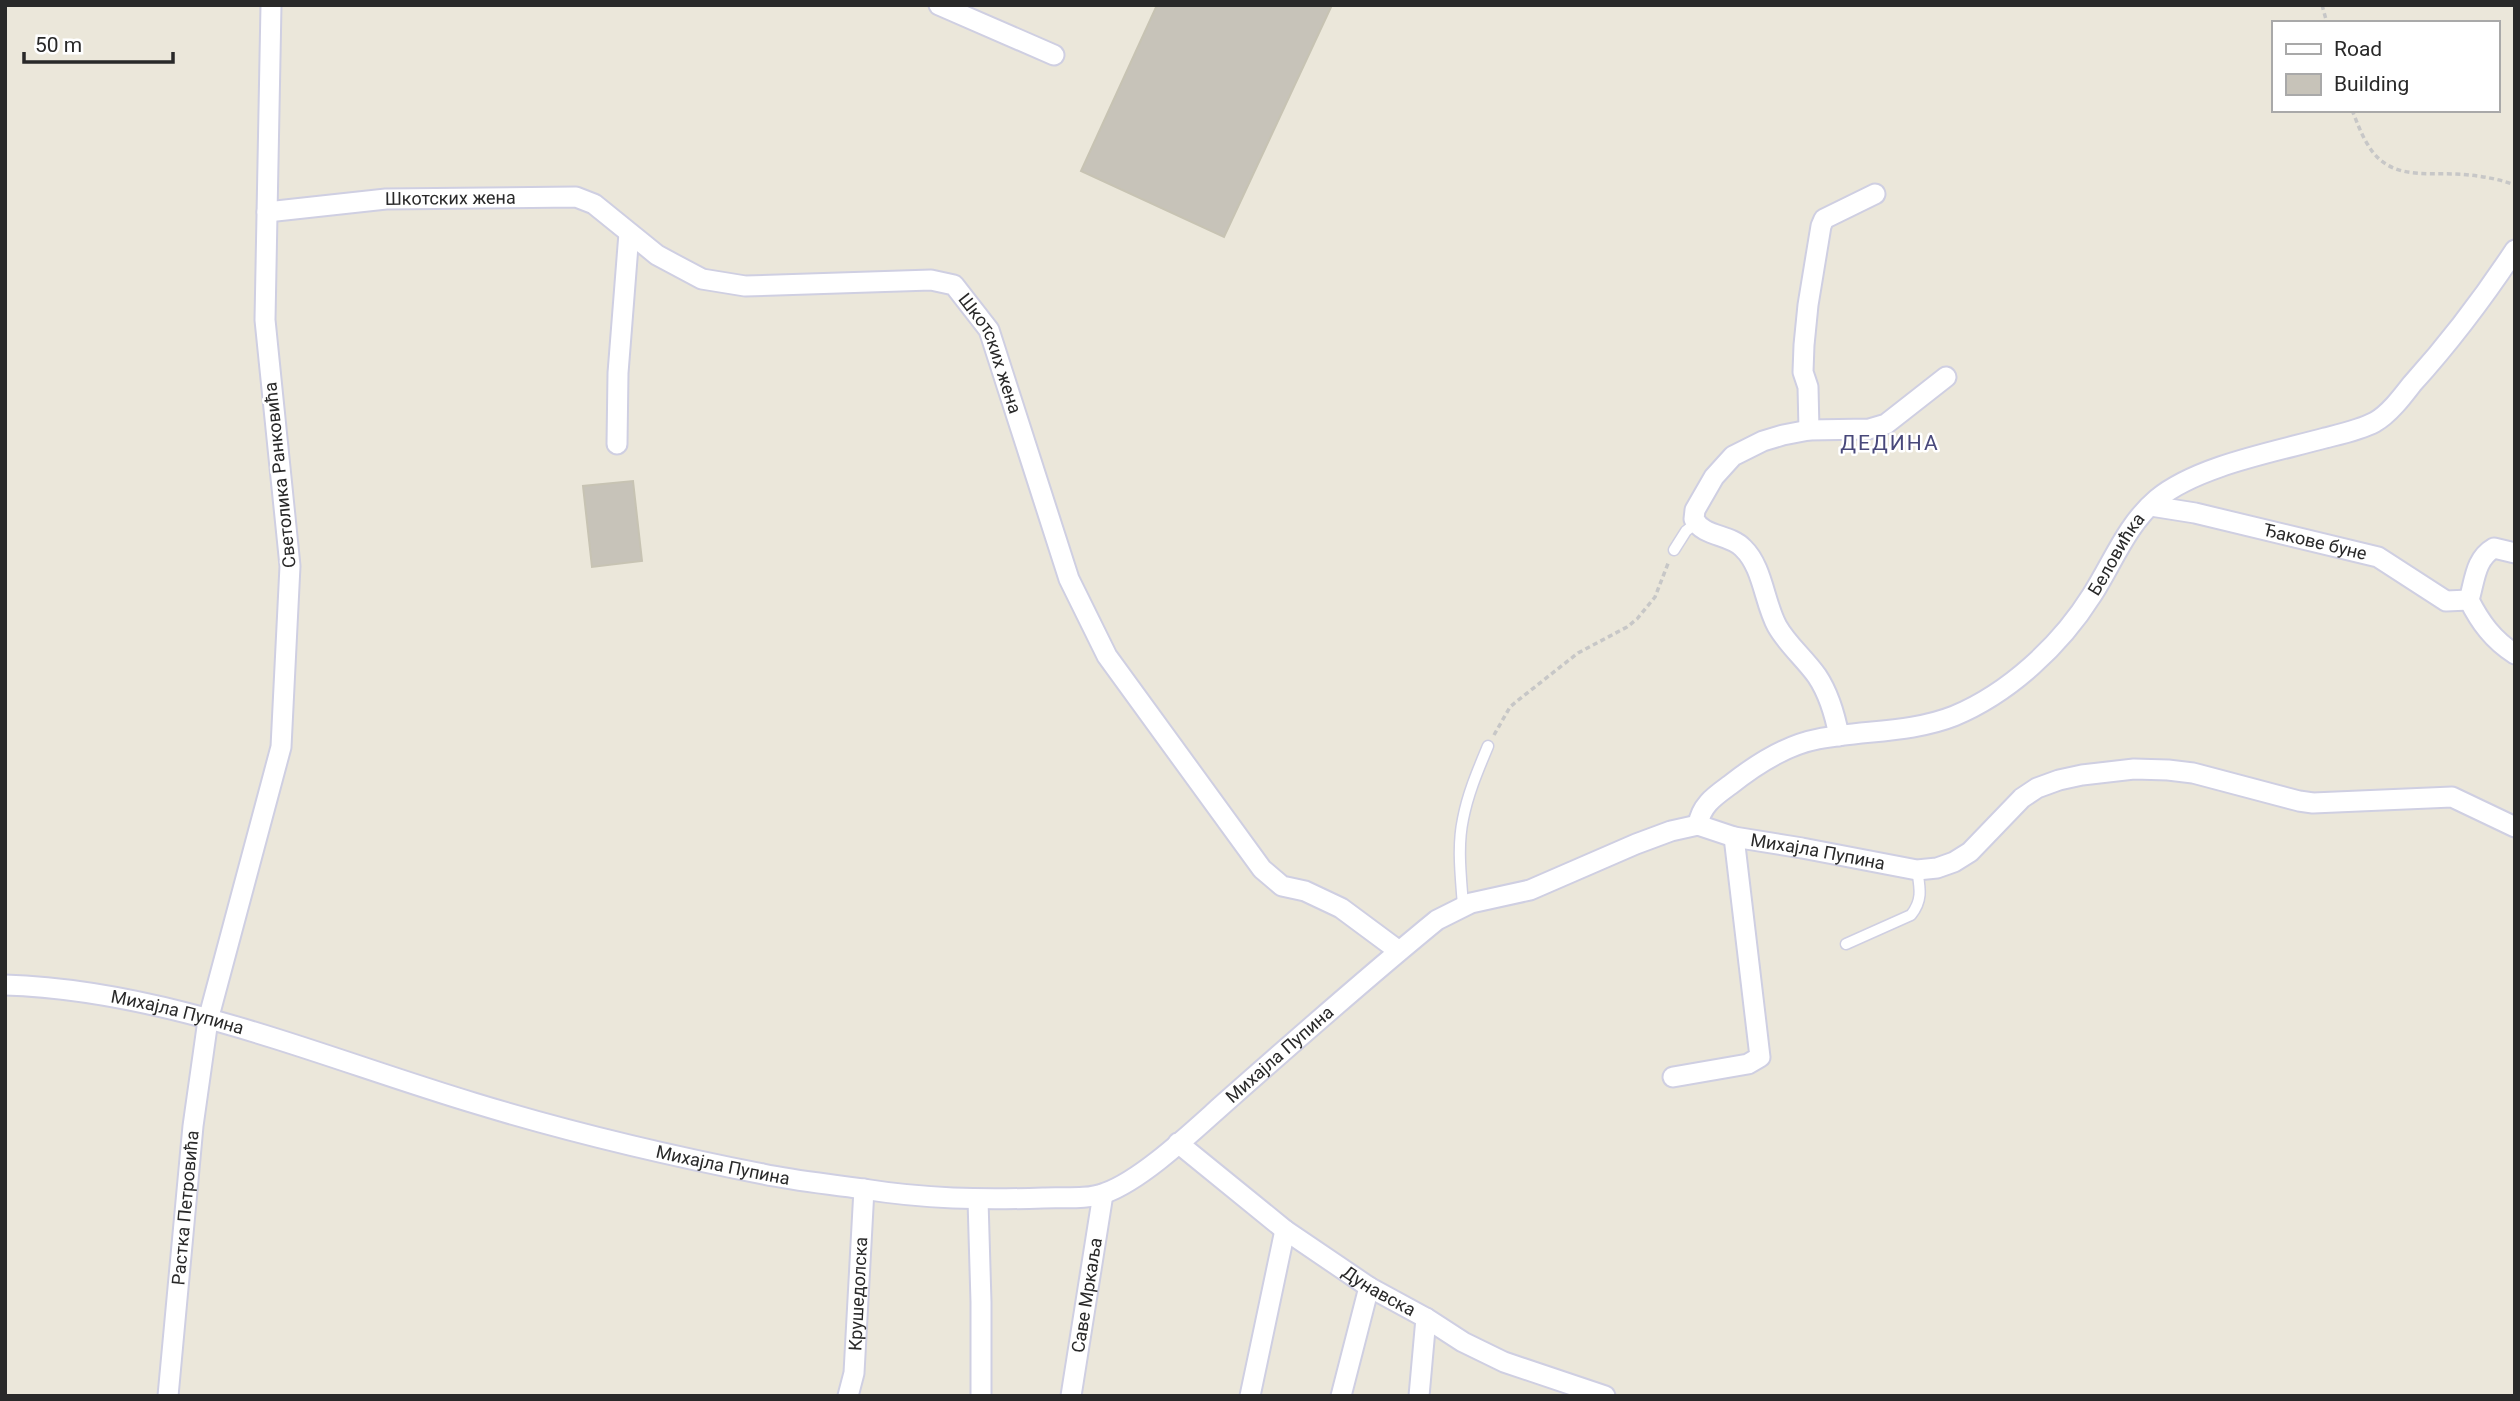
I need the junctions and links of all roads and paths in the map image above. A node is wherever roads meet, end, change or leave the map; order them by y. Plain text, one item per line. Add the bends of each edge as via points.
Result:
1 (271, 5) edge
2 (939, 5) edge
3 (1054, 55) dead end
4 (2353, 112) edge
5 (2515, 185) edge
6 (1875, 194) dead end
7 (267, 212) junction
8 (629, 233) junction
9 (2515, 250) edge
10 (1946, 377) dead end
11 (1809, 430) junction
12 (617, 444) dead end
13 (2151, 506) junction
14 (1696, 523) junction
15 (1674, 550) joint
16 (2515, 553) edge
17 (2469, 600) junction
18 (2515, 654) edge
19 (1839, 736) junction
20 (1488, 746) joint
21 (1698, 825) junction
22 (2515, 827) edge
23 (1734, 837) junction
24 (1917, 870) junction
25 (1463, 906) junction
26 (1846, 944) dead end
27 (1399, 951) junction
28 (5, 985) edge
29 (208, 1020) junction
30 (1673, 1077) dead end
31 (1178, 1143) junction
32 (864, 1189) junction
33 (1103, 1194) junction
34 (978, 1200) junction
35 (1285, 1230) junction
36 (1369, 1287) junction
37 (1426, 1318) junction
38 (168, 1396) edge
39 (848, 1396) edge
40 (981, 1396) edge
41 (1071, 1396) edge
42 (1250, 1396) edge
43 (1341, 1396) edge
44 (1419, 1396) edge
45 (1605, 1396) edge

1 - 7 street, Светолика Ранковића
2 - 3 street
4 - 5 path via 2376,156 2397,171 2477,176
6 - 11 street via 1824,219 1821,226 1804,345
7 - 8 street, Шкотских жена via 386,199 576,197 594,204
7 - 29 street, Светолика Ранковића via 265,320 290,566 281,747
8 - 12 street
8 - 27 street, Шкотских жена via 657,255 702,279 745,286 931,280 954,285 989,330 1069,579 1107,656 1262,869 1282,886 1341,908
9 - 13 street, Беловићка via 2453,335 2376,421 2206,472 2178,485
10 - 11 street via 1886,424
11 - 14 street via 1763,441 1732,456 1697,505
13 - 17 street, Ђакове буне via 2378,557 2446,601
13 - 19 street, Беловићка via 2062,634 2011,681 1978,704 1929,724
14 - 15 lane
14 - 19 street via 1745,549 1778,628 1829,697
15 - 20 path via 1655,597 1637,619 1578,653 1517,701
16 - 17 street via 2494,548 2485,553
17 - 18 street via 2491,635
19 - 21 street, Беловићка via 1776,754 1710,800
20 - 25 lane via 1462,820
21 - 23 street, Михајла Пупина
21 - 25 street, Михајла Пупина via 1671,831 1530,890
22 - 24 street, Михајла Пупина via 2452,797 2313,803 2193,773 2134,769 2059,779 2037,788 1970,852 1945,865
23 - 24 street, Михајла Пупина
23 - 30 street via 1760,1056 1748,1064
24 - 26 lane via 1921,895 1911,915
25 - 27 street, Михајла Пупина via 1437,920
27 - 31 street, Михајла Пупина
28 - 29 street, Михајла Пупина via 98,993
29 - 32 street, Михајла Пупина via 617,1143 766,1175
29 - 38 street, Растка Петровића via 193,1126
31 - 33 street, Михајла Пупина via 1132,1179
31 - 35 street, Дунавска
32 - 34 street, Михајла Пупина
32 - 39 street, Крушедолска via 855,1373
33 - 34 street, Михајла Пупина
33 - 41 street, Саве Мркаља
34 - 40 street
35 - 36 street, Дунавска
35 - 42 street
36 - 37 street, Дунавска
36 - 43 street
37 - 44 street
37 - 45 street, Дунавска via 1504,1363

